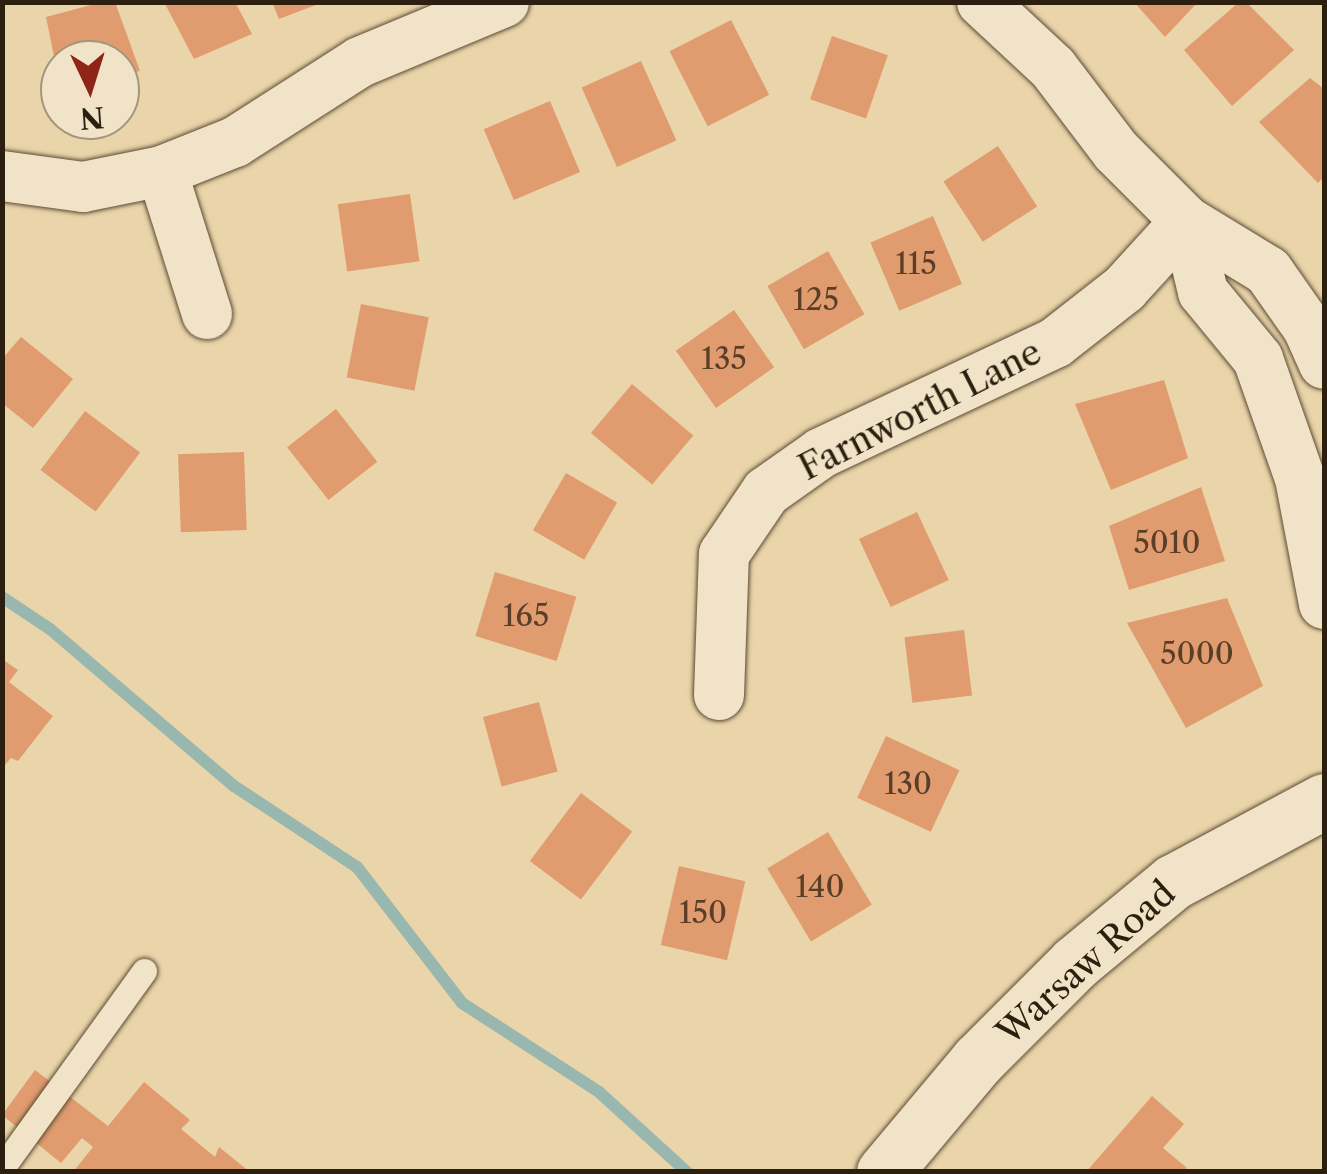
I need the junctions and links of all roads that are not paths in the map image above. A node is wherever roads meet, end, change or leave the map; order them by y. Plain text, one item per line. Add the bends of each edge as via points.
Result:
1 (504, 2) edge
2 (982, 2) edge
3 (162, 172) junction
4 (2, 176) edge
5 (1186, 221) junction
6 (207, 314) dead end
7 (1324, 364) edge
8 (1305, 431) edge
9 (1318, 534) edge
10 (1324, 604) edge
11 (720, 694) dead end
12 (1324, 801) edge
13 (144, 971) dead end
14 (2, 1168) edge
15 (884, 1172) edge

1 - 3 street via 360,62 236,142
2 - 5 street via 1052,68 1116,152
3 - 4 street via 82,188
3 - 6 street
5 - 7 street via 1268,271
5 - 8 street via 1204,292
5 - 11 street, Farnworth Lane via 1124,290 1055,343 821,453 766,492 724,554
8 - 9 street via 1300,478
9 - 10 street
12 - 15 street, Warsaw Road via 1173,882 1074,963 978,1060
13 - 14 lane

